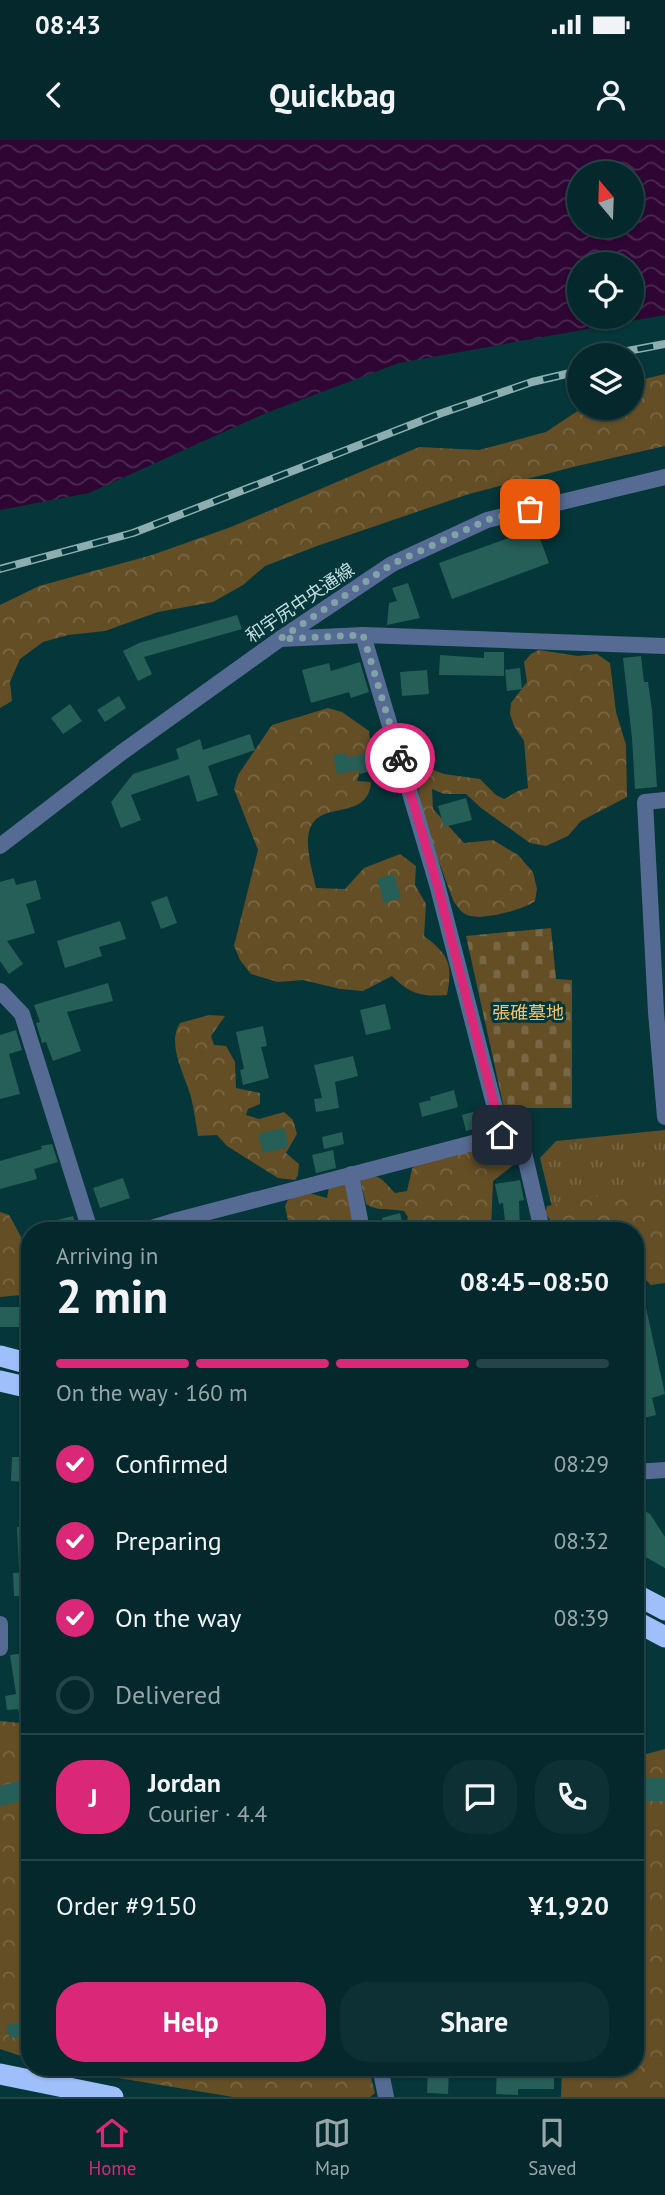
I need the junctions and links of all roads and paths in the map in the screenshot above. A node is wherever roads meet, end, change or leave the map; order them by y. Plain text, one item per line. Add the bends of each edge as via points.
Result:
1 (665, 477) edge
2 (363, 635) junction
3 (280, 639) junction
4 (665, 646) edge
5 (665, 653) edge
6 (665, 800) edge
7 (0, 846) edge
8 (658, 906) edge
9 (0, 991) edge
10 (661, 1011) edge
11 (665, 1117) edge
12 (502, 1135) junction
13 (351, 1174) junction
14 (87, 1222) edge
15 (174, 1222) edge
16 (360, 1222) edge
17 (540, 1222) edge
18 (0, 1356) edge
19 (21, 1362) edge
20 (0, 1381) edge
21 (21, 1386) edge
22 (665, 1470) edge
23 (644, 1471) edge
24 (644, 1599) edge
25 (665, 1610) edge
26 (0, 1624) edge
27 (644, 1626) edge
28 (665, 1637) edge
29 (0, 1648) edge
30 (0, 2074) edge
31 (382, 2076) edge
32 (113, 2097) edge
33 (386, 2097) edge

1 - 3 street, 和宇尻中央通線 via 487,520 392,564
2 - 3 street
2 - 4 street
2 - 12 street via 437,884
3 - 7 street, 和宇尻中央通線
4 - 5 street
6 - 8 street via 645,802
8 - 10 street
9 - 14 street via 22,1014
10 - 11 street
12 - 13 street
12 - 17 street via 519,1130
13 - 15 street
13 - 16 street
18 - 19 highway
20 - 21 highway
22 - 23 street
24 - 25 highway
26 - 29 street
27 - 28 highway
30 - 32 highway
31 - 33 street

